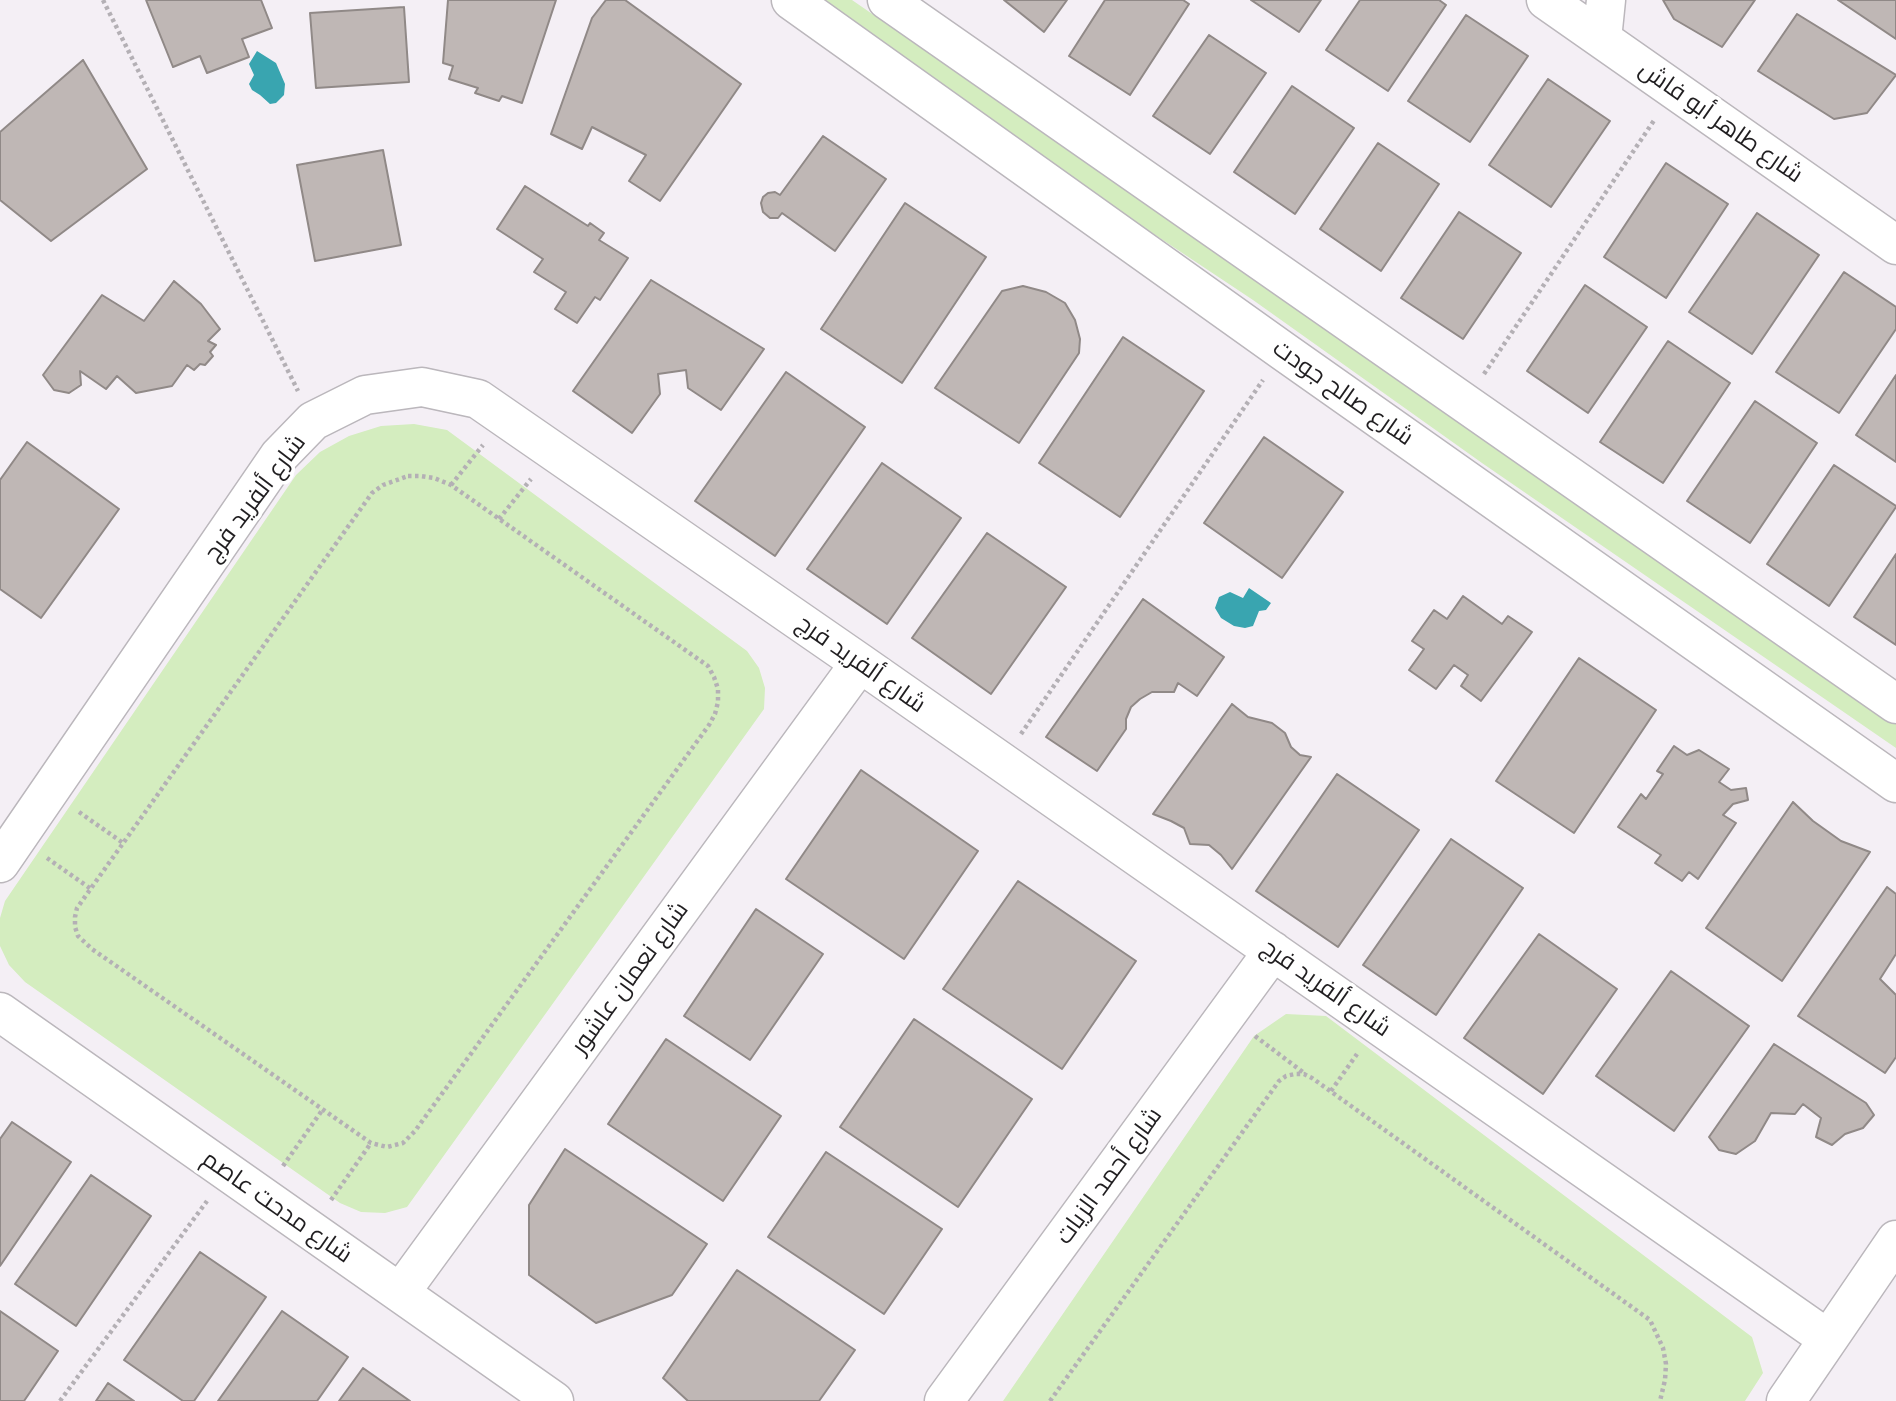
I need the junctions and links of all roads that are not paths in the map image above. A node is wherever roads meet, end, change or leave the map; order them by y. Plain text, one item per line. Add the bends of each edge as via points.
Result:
1 (791, 0) edge
2 (887, 0) edge
3 (1546, 0) edge
4 (1605, 0) edge
5 (1602, 39) junction
6 (1890, 227) edge
7 (860, 663) junction
8 (1896, 704) edge
9 (1896, 783) edge
10 (8, 850) edge
11 (1273, 951) junction
12 (0, 1012) edge
13 (1896, 1240) edge
14 (400, 1293) junction
15 (1828, 1339) junction
16 (554, 1401) edge
17 (944, 1401) edge
18 (1786, 1401) edge

1 - 9 street, شارع صالح جودت
2 - 8 street
3 - 5 street, شارع طاهر أبو فاش
4 - 5 street
5 - 6 street, شارع طاهر أبو فاش
7 - 10 street, شارع ألفريد فرج via 478,399 422,387 365,395 313,421 279,456
7 - 11 street, شارع ألفريد فرج
7 - 14 street, شارع نعمان عاشور
11 - 15 street, شارع ألفريد فرج
11 - 17 street, شارع أحمد الزيات
12 - 14 street, شارع مدحت عاصم
13 - 15 street
14 - 16 street, شارع مدحت عاصم
15 - 18 street

